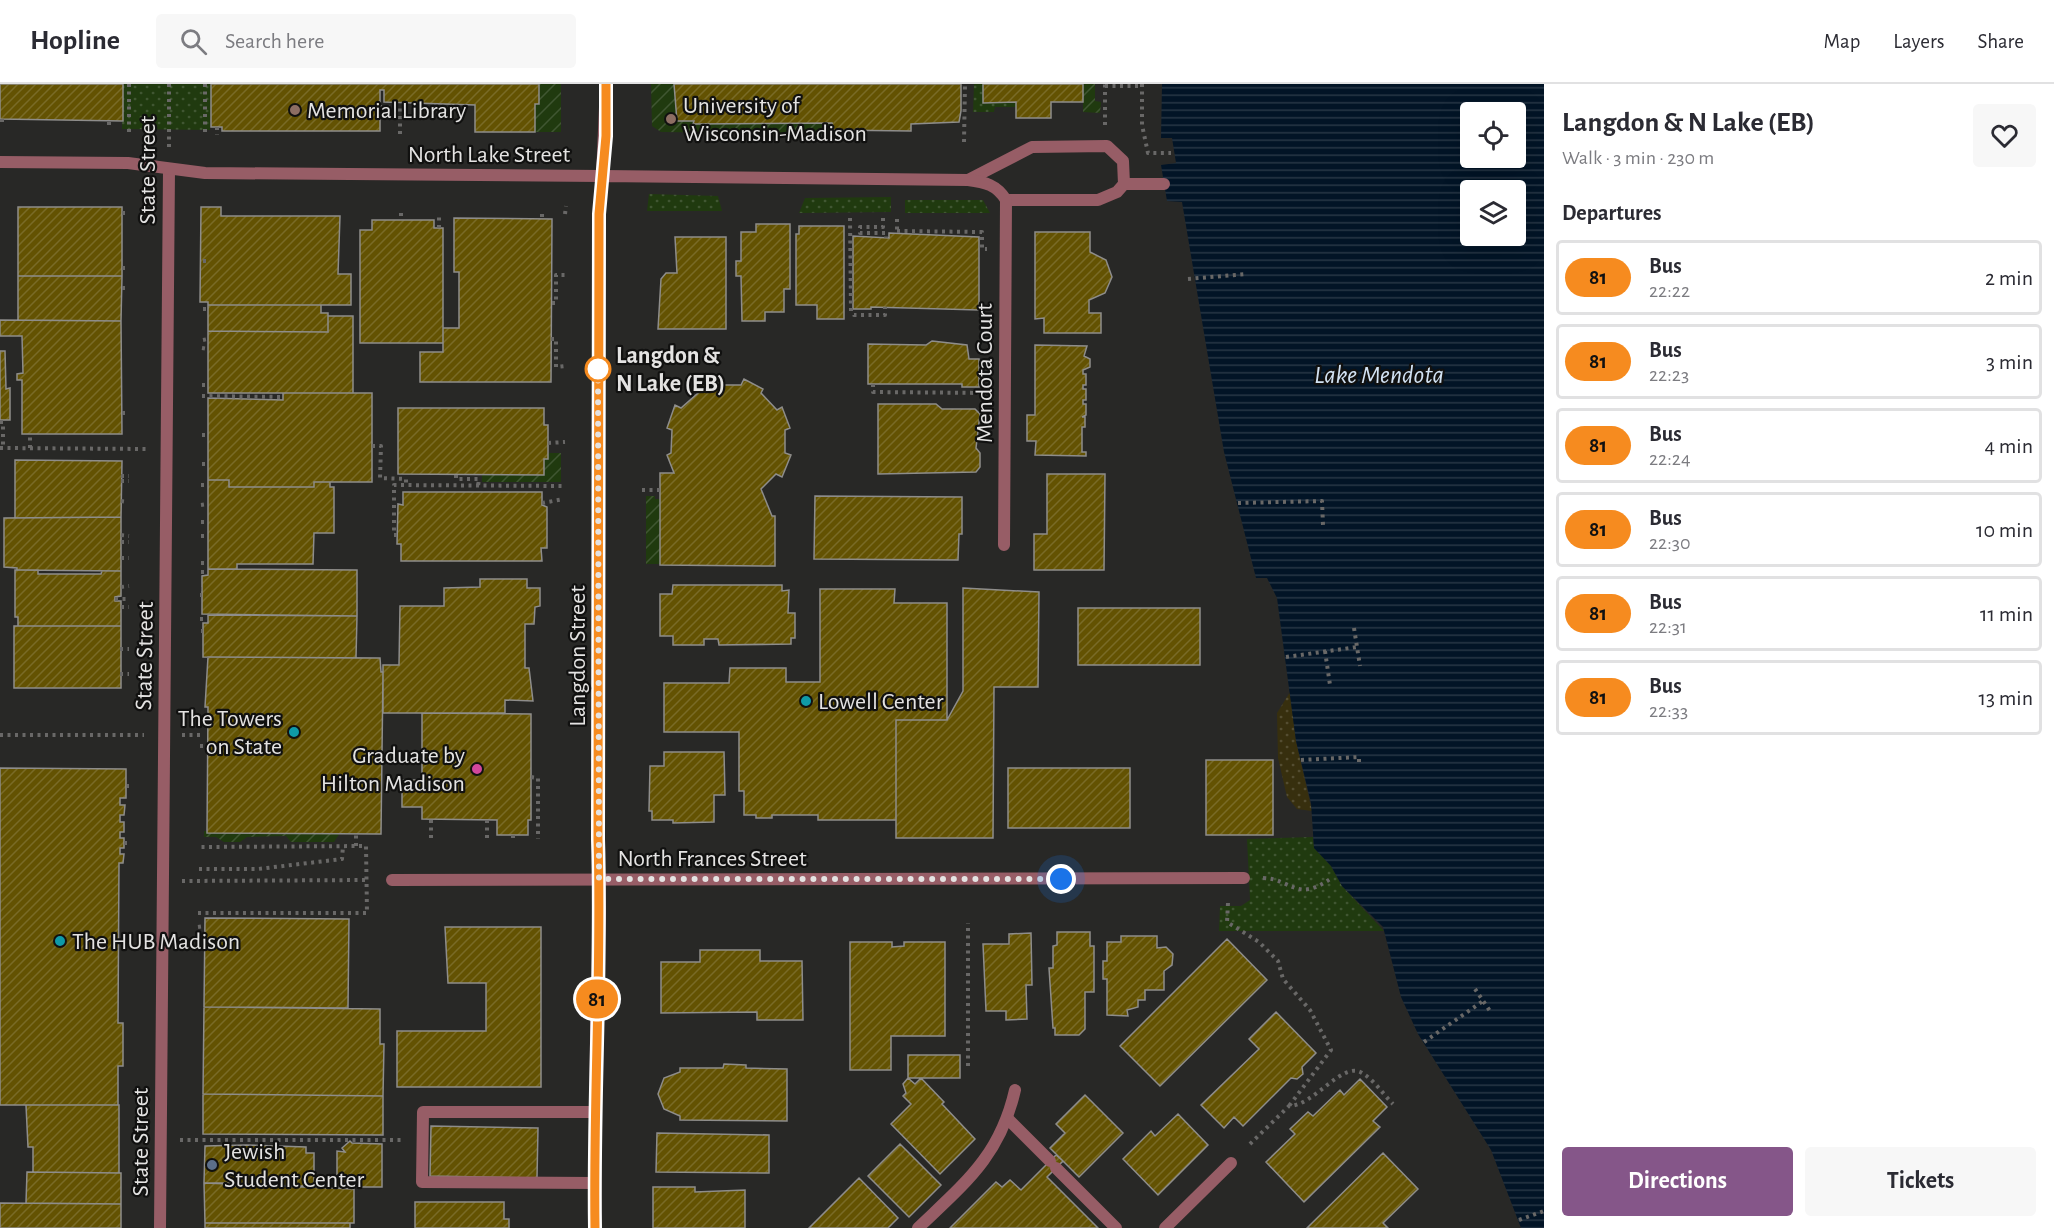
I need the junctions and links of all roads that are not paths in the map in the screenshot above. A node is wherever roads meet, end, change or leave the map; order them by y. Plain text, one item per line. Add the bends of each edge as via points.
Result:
1 (606, 84) edge
2 (0, 162) edge
3 (169, 170) junction
4 (602, 176) junction
5 (968, 180) junction
6 (1124, 183) junction
7 (1164, 183) dead end
8 (1006, 200) junction
9 (1004, 545) dead end
10 (1244, 878) road end
11 (599, 879) junction
12 (392, 880) road end
13 (1015, 1090) dead end
14 (595, 1112) junction
15 (1008, 1119) junction
16 (1231, 1163) dead end
17 (594, 1183) junction
18 (160, 1228) edge
19 (595, 1228) edge
20 (918, 1228) edge
21 (1116, 1228) edge
22 (1165, 1228) edge

1 - 4 street, Langdon Street
2 - 3 street, North Lake Street via 128,163
3 - 4 street, North Lake Street
3 - 18 street, State Street
4 - 5 street, North Lake Street
4 - 11 street, Langdon Street
5 - 6 street via 1032,147 1107,146 1123,161
5 - 8 street, North Lake Street via 992,185
6 - 7 street
6 - 8 street via 1117,192 1098,200
8 - 9 street, Mendota Court
10 - 11 street, North Frances Street
11 - 12 street, North Frances Street
11 - 14 street, Langdon Street
13 - 15 street
14 - 17 street, Langdon Street
14 - 17 street via 423,1112 422,1140 422,1182
15 - 20 street via 976,1171
15 - 21 street
16 - 22 street
17 - 19 street, Langdon Street

